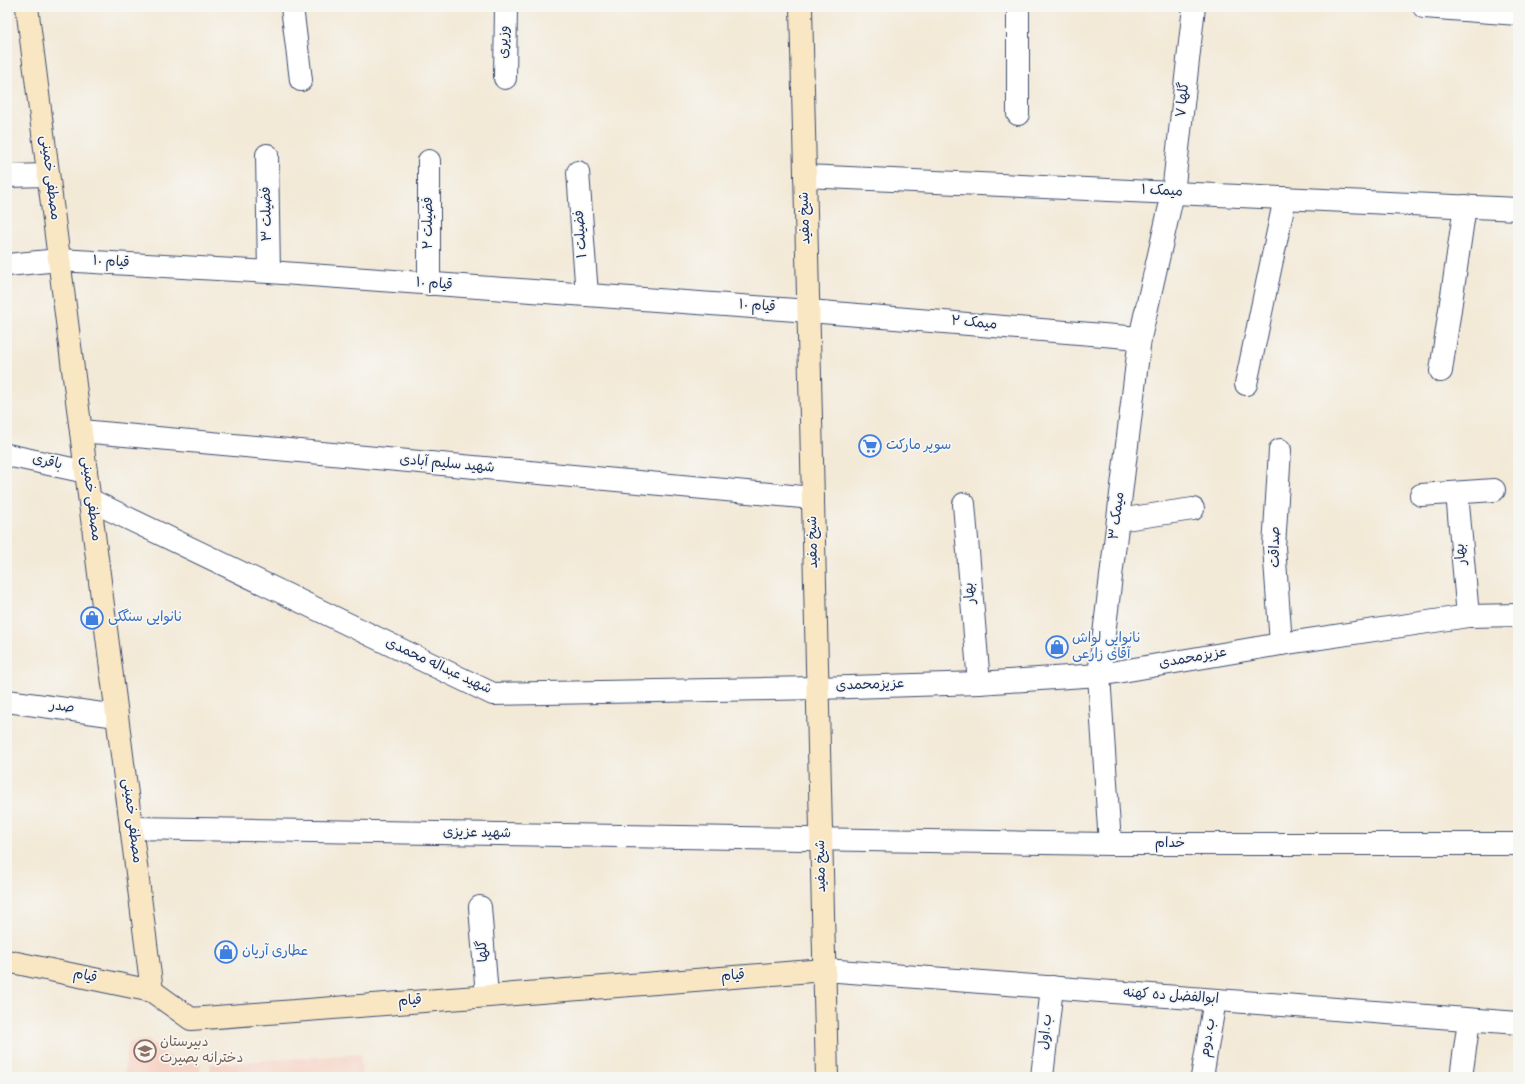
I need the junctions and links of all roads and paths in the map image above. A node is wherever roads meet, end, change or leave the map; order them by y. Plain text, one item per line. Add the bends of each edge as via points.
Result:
1 (27, 7) edge
2 (292, 7) edge
3 (506, 7) edge
4 (801, 7) edge
5 (1018, 7) edge
6 (1194, 7) edge
7 (1424, 7) edge
8 (1518, 14) edge
9 (505, 78) dead end
10 (301, 80) dead end
11 (1018, 114) dead end
12 (268, 155) dead end
13 (429, 161) dead end
14 (578, 172) dead end
15 (48, 175) junction
16 (7, 176) edge
17 (805, 176) junction
18 (1173, 192) junction
19 (1285, 198) junction
20 (1465, 206) junction
21 (1518, 209) edge
22 (59, 260) junction
23 (7, 265) edge
24 (269, 272) junction
25 (429, 284) junction
26 (587, 296) junction
27 (809, 311) junction
28 (1140, 338) junction
29 (1441, 371) dead end
30 (1246, 384) dead end
31 (81, 432) junction
32 (1280, 450) dead end
33 (7, 455) edge
34 (86, 472) junction
35 (1494, 490) dead end
36 (1457, 493) junction
37 (1421, 495) dead end
38 (813, 498) junction
39 (90, 500) junction
40 (964, 504) dead end
41 (1193, 509) dead end
42 (1118, 520) junction
43 (1518, 615) edge
44 (1468, 616) junction
45 (1281, 644) junction
46 (1099, 675) junction
47 (980, 682) junction
48 (818, 688) junction
49 (7, 701) edge
50 (117, 716) junction
51 (132, 828) junction
52 (822, 839) junction
53 (1110, 844) junction
54 (1518, 844) edge
55 (480, 907) dead end
56 (7, 961) edge
57 (825, 970) junction
58 (1052, 987) junction
59 (152, 991) junction
60 (487, 996) junction
61 (1215, 1000) junction
62 (1469, 1020) junction
63 (1518, 1023) edge
64 (827, 1077) edge
65 (1042, 1077) edge
66 (1202, 1077) edge
67 (1461, 1077) edge

1 - 15 street, مصطفی خمینی
2 - 10 street
3 - 9 street, وزیری
4 - 17 street, شیخ مفید
5 - 11 street
6 - 18 street, گلها ۷
7 - 8 street
12 - 24 street, فضیلت ۳
13 - 25 street, فضیلت ۲
14 - 26 street, فضیلت ۱
15 - 16 street
15 - 22 street, مصطفی خمینی
17 - 18 street, میمک ۱
17 - 27 street, شیخ مفید
18 - 19 street, میمک ۱
18 - 28 street, میمک ۳
19 - 20 street, میمک ۱
19 - 30 street
20 - 21 street, میمک ۱
20 - 29 street
22 - 23 street, قیام ۱۰
22 - 24 street, قیام ۱۰
22 - 31 street, مصطفی خمینی
24 - 25 street, قیام ۱۰
25 - 26 street, قیام ۱۰
26 - 27 street, قیام ۱۰
27 - 28 street, میمک ۲
27 - 38 street, شیخ مفید
28 - 42 street, میمک ۳
31 - 34 street, مصطفی خمینی
31 - 38 street, شهید سلیم آبادی
32 - 45 street, صداقت via 1274,547
33 - 34 street, باقری
34 - 39 street, مصطفی خمینی
35 - 36 street
36 - 37 street
36 - 44 street, بهار
38 - 48 street, شیخ مفید
39 - 48 street, شهید عبداله محمدی via 493,694
39 - 50 street, مصطفی خمینی
40 - 47 street, بهار
41 - 42 street
42 - 46 street, میمک ۳
43 - 44 street, عزیزمحمدی
44 - 45 street, عزیزمحمدی
45 - 46 street, عزیزمحمدی
46 - 47 street, عزیزمحمدی
46 - 53 street, میمک ۳
47 - 48 street, عزیزمحمدی
48 - 52 street, شیخ مفید
49 - 50 street, صدر
50 - 51 street, مصطفی خمینی
51 - 52 street, شهید عزیزی
51 - 59 street, مصطفی خمینی
52 - 53 street, خدام
52 - 57 street, شیخ مفید
53 - 54 street, خدام
55 - 60 street, گلها
56 - 59 street, قیام
57 - 58 street, ابوالفضل ده کهنه
57 - 60 street, قیام
57 - 64 street, شیخ مفید
58 - 61 street, ابوالفضل ده کهنه
58 - 65 street, ب.اول
59 - 60 street, قیام via 191,1019
61 - 62 street, ابوالفضل ده کهنه
61 - 66 street, ب.دوم
62 - 63 street, ابوالفضل ده کهنه
62 - 67 street

